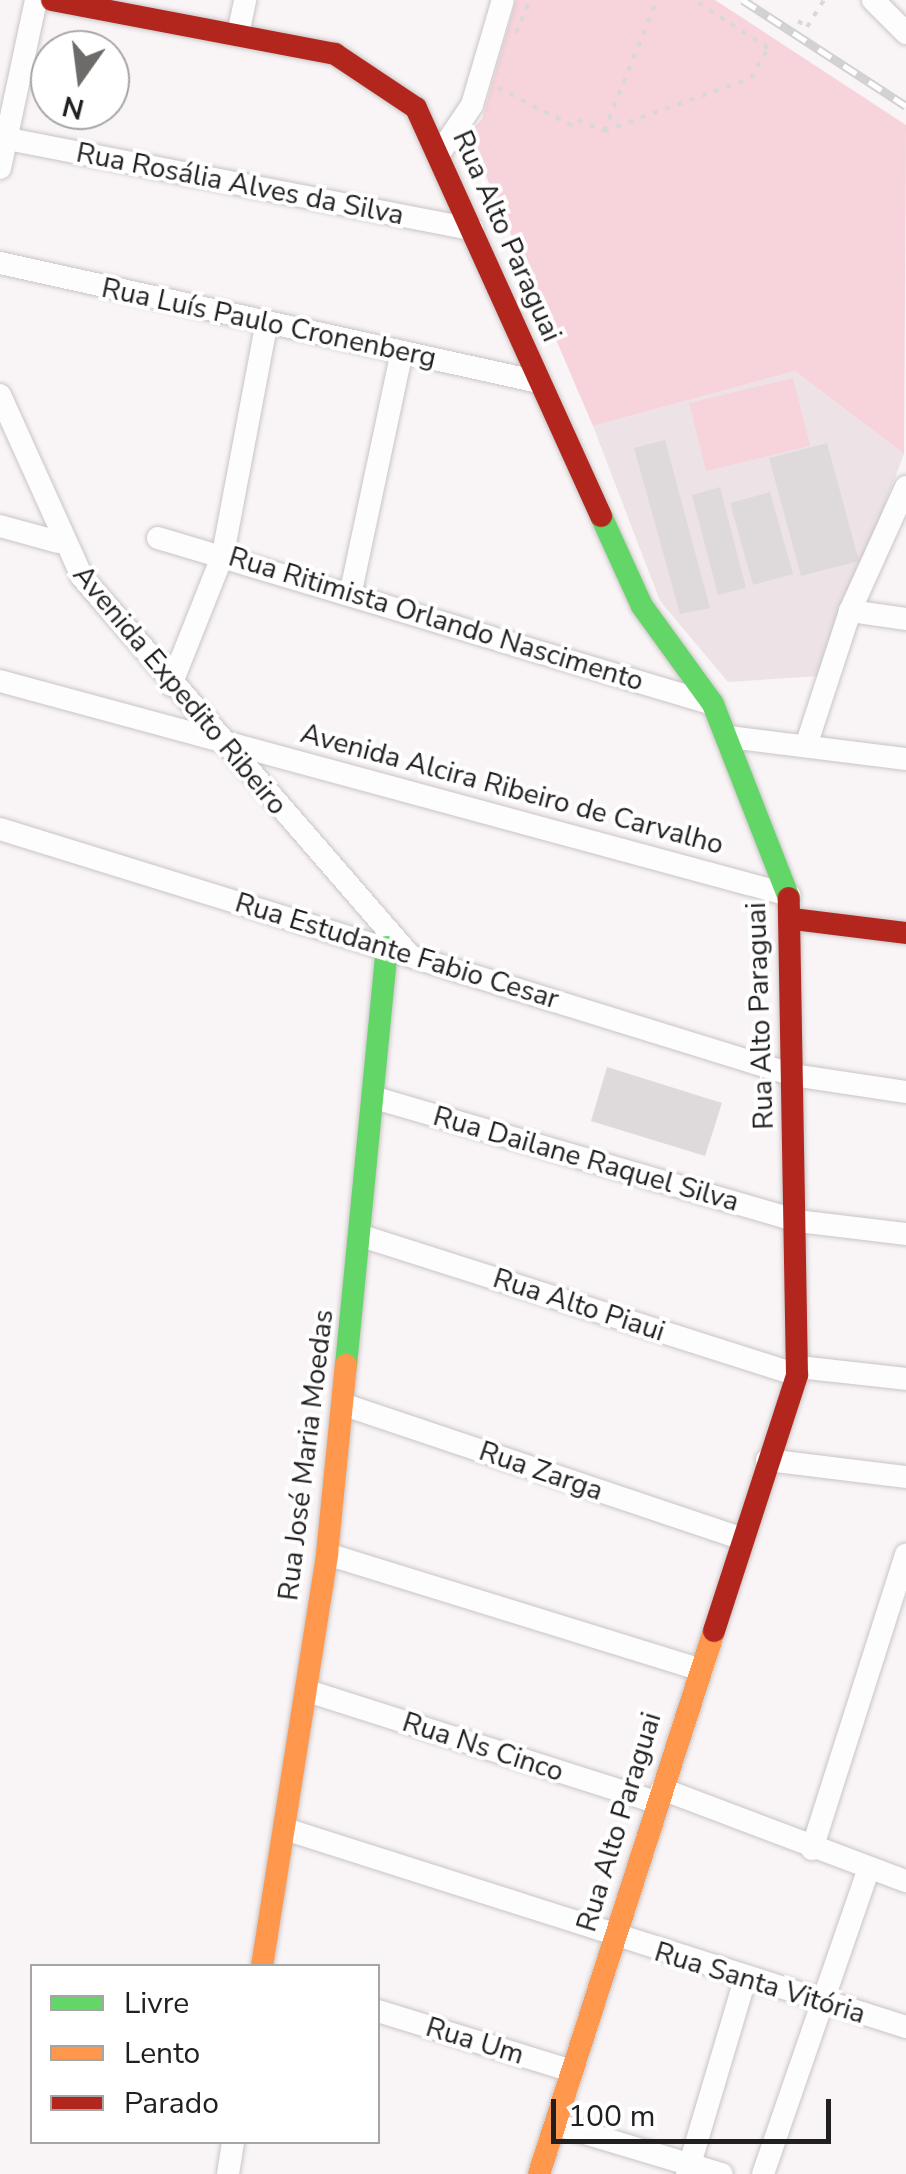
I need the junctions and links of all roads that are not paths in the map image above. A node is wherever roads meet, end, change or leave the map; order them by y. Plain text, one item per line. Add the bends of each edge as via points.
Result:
1 (36, 0) edge
2 (52, 0) edge
3 (246, 0) edge
4 (503, 0) edge
5 (873, 0) edge
6 (906, 33) edge
7 (238, 34) junction
8 (8, 139) junction
9 (439, 154) junction
10 (0, 168) edge
11 (472, 229) junction
12 (0, 264) edge
13 (268, 322) junction
14 (402, 352) junction
15 (539, 382) junction
16 (0, 395) edge
17 (906, 488) edge
18 (0, 526) edge
19 (158, 538) dead end
20 (58, 542) junction
21 (223, 554) junction
22 (350, 591) junction
23 (850, 611) junction
24 (906, 620) edge
25 (0, 680) edge
26 (171, 685) junction
27 (714, 704) junction
28 (728, 737) junction
29 (219, 744) junction
30 (806, 746) junction
31 (906, 759) edge
32 (0, 829) edge
33 (789, 895) junction
34 (793, 920) junction
35 (906, 933) edge
36 (398, 951) junction
37 (793, 1075) junction
38 (906, 1092) edge
39 (374, 1098) junction
40 (797, 1220) junction
41 (906, 1234) edge
42 (362, 1236) junction
43 (798, 1371) junction
44 (906, 1379) edge
45 (342, 1404) junction
46 (767, 1460) junction
47 (906, 1477) edge
48 (740, 1538) junction
49 (326, 1554) junction
50 (906, 1555) edge
51 (698, 1670) junction
52 (308, 1691) junction
53 (660, 1796) junction
54 (285, 1830) junction
55 (812, 1848) junction
56 (868, 1870) junction
57 (906, 1882) edge
58 (614, 1940) junction
59 (262, 1964) edge
60 (745, 1979) junction
61 (824, 2002) junction
62 (380, 2012) edge
63 (906, 2027) edge
64 (572, 2071) junction
65 (555, 2124) junction
66 (233, 2144) edge
67 (689, 2170) edge
68 (228, 2174) edge
69 (538, 2174) edge
70 (722, 2174) edge
71 (763, 2174) edge

1 - 8 street
2 - 7 street, Rua Alto Paraguai
3 - 7 street
4 - 9 street via 480,80
5 - 6 street
7 - 9 street, Rua Alto Paraguai via 369,69 416,108
8 - 10 street
8 - 11 street, Rua Rosália Alves da Silva
9 - 11 street, Rua Alto Paraguai
11 - 15 street, Rua Alto Paraguai
12 - 13 street, Rua Luís Paulo Cronenberg
13 - 14 street, Rua Luís Paulo Cronenberg
13 - 21 street
14 - 15 street, Rua Luís Paulo Cronenberg
14 - 22 street
15 - 27 street, Rua Alto Paraguai via 642,606
16 - 20 street, Avenida Expedito Ribeiro
17 - 23 street
18 - 20 street
19 - 21 street, Rua Ritimista Orlando Nascimento
20 - 26 street, Avenida Expedito Ribeiro
21 - 22 street, Rua Ritimista Orlando Nascimento
21 - 26 street
22 - 27 street, Rua Ritimista Orlando Nascimento
23 - 24 street
23 - 30 street
25 - 29 street, Avenida Alcira Ribeiro de Carvalho
26 - 29 street, Avenida Expedito Ribeiro
27 - 28 street, Rua Alto Paraguai
28 - 30 street
28 - 33 street, Rua Alto Paraguai
29 - 33 street, Avenida Alcira Ribeiro de Carvalho
29 - 36 street, Avenida Expedito Ribeiro
30 - 31 street
32 - 36 street, Rua Estudante Fabio Cesar
33 - 34 street, Rua Alto Paraguai
34 - 35 street
34 - 37 street, Rua Alto Paraguai
36 - 37 street, Rua Estudante Fabio Cesar
36 - 39 street, Rua José Maria Moedas
37 - 38 street, Rua Estudante Fabio Cesar
37 - 40 street, Rua Alto Paraguai
39 - 40 street, Rua Dailane Raquel Silva
39 - 42 street, Rua José Maria Moedas
40 - 41 street, Rua Dailane Raquel Silva
40 - 43 street, Rua Alto Paraguai
42 - 43 street, Rua Alto Piaui
42 - 45 street, Rua José Maria Moedas
43 - 44 street, Rua Alto Piaui
43 - 46 street, Rua Alto Paraguai
45 - 48 street, Rua Zarga
45 - 49 street, Rua José Maria Moedas
46 - 47 street
46 - 48 street, Rua Alto Paraguai
48 - 51 street, Rua Alto Paraguai
49 - 51 street
49 - 52 street, Rua José Maria Moedas
50 - 55 street
51 - 53 street, Rua Alto Paraguai
52 - 53 street, Rua Ns Cinco
52 - 54 street, Rua José Maria Moedas
53 - 55 street, Rua Ns Cinco
53 - 58 street, Rua Alto Paraguai
54 - 58 street, Rua Santa Vitória
54 - 59 street, Rua José Maria Moedas
55 - 56 street, Rua Ns Cinco
56 - 57 street, Rua Ns Cinco
56 - 61 street
58 - 60 street, Rua Santa Vitória
58 - 64 street, Rua Alto Paraguai
60 - 61 street, Rua Santa Vitória
60 - 67 street
61 - 63 street, Rua Santa Vitória
61 - 71 street
62 - 64 street, Rua Um
64 - 65 street, Rua Alto Paraguai
65 - 67 street
65 - 69 street, Rua Alto Paraguai
66 - 68 street
67 - 70 street

